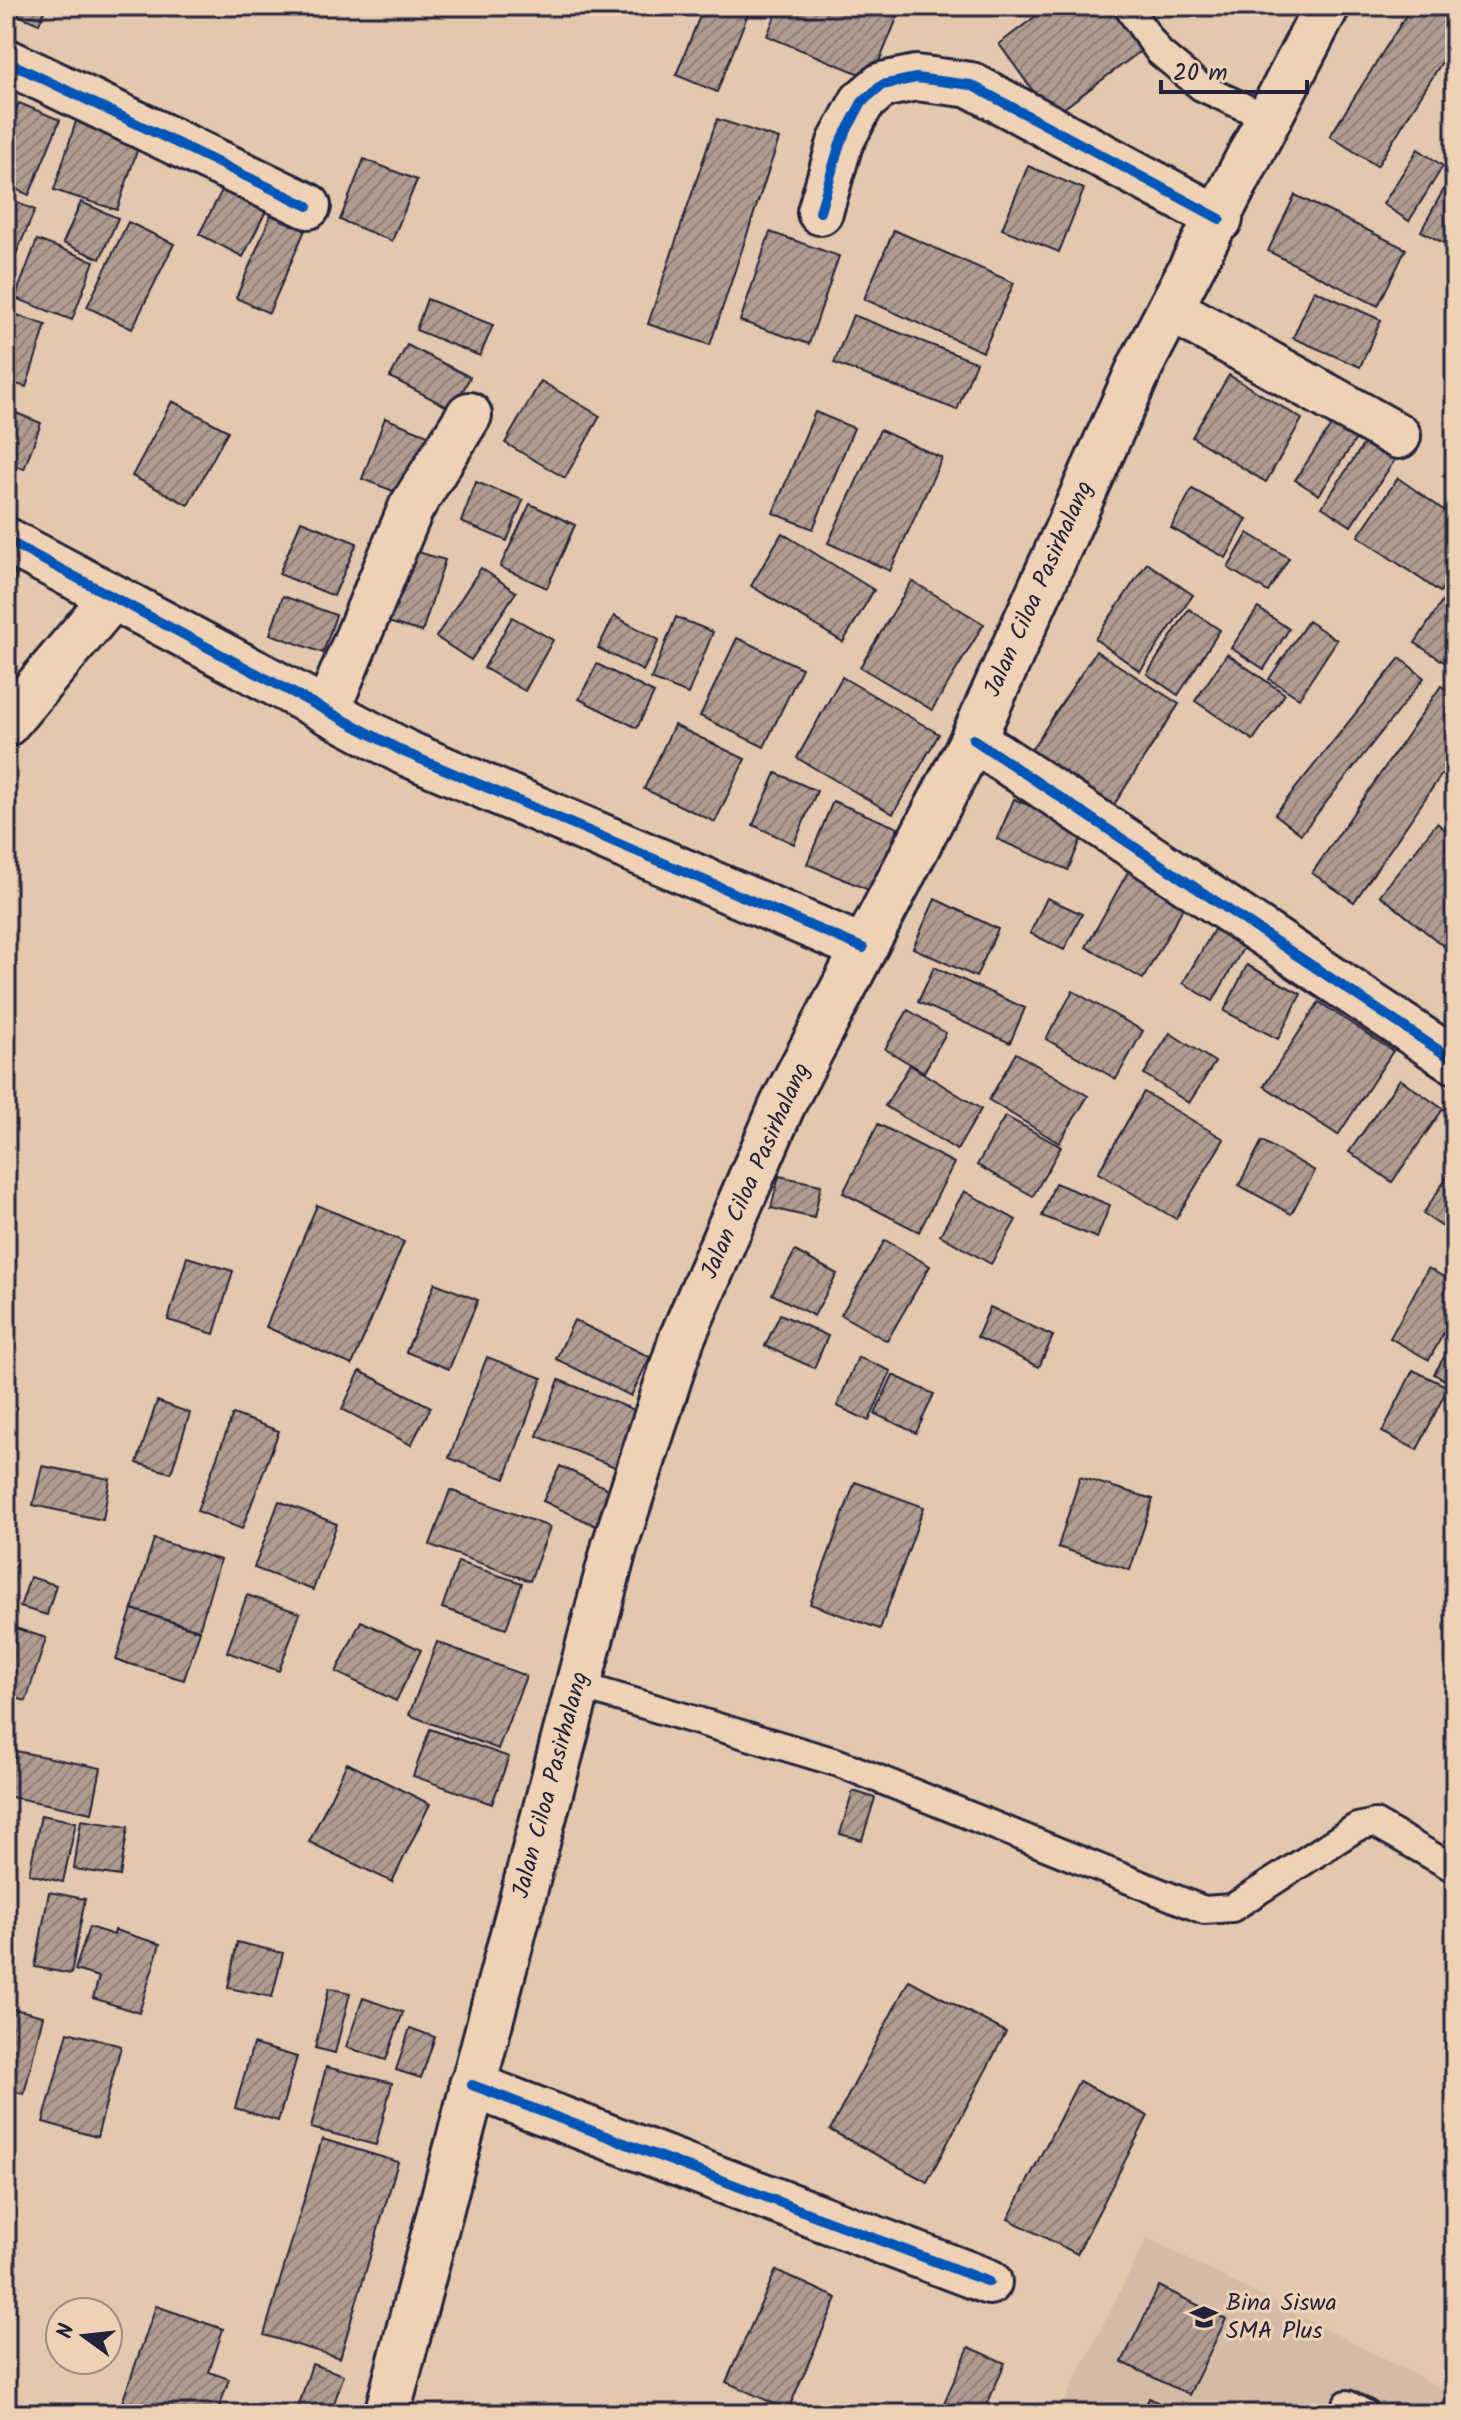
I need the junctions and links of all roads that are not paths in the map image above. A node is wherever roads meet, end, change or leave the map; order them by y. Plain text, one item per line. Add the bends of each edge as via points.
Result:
1 (1127, 6) edge
2 (1327, 6) edge
3 (6, 61) edge
4 (1270, 119) junction
5 (308, 206) dead end
6 (820, 212) dead end
7 (1220, 219) junction
8 (1171, 309) junction
9 (469, 415) dead end
10 (1398, 436) dead end
11 (6, 540) edge
12 (112, 598) junction
13 (327, 711) junction
14 (6, 724) edge
15 (973, 739) junction
16 (863, 948) junction
17 (1455, 1061) edge
18 (577, 1685) junction
19 (1455, 1869) edge
20 (472, 2085) junction
21 (989, 2282) dead end
22 (387, 2414) edge

1 - 4 lane via 1159,52 1201,87
2 - 4 street, Jalan Ciloa Pasirhalang
3 - 5 street
4 - 7 street, Jalan Ciloa Pasirhalang
6 - 7 street via 840,143 862,102 882,85 916,78 971,85
7 - 8 street, Jalan Ciloa Pasirhalang
8 - 10 street
8 - 15 street, Jalan Ciloa Pasirhalang via 1087,480
9 - 13 street via 411,508
11 - 12 street
12 - 13 street
12 - 14 street
13 - 16 street via 406,753
15 - 16 street, Jalan Ciloa Pasirhalang
15 - 17 street
16 - 18 street, Jalan Ciloa Pasirhalang via 782,1106 682,1338 615,1545
18 - 19 lane via 839,1763 1204,1910 1232,1908 1357,1827 1375,1823
18 - 20 street, Jalan Ciloa Pasirhalang
20 - 21 street
20 - 22 street, Jalan Ciloa Pasirhalang

